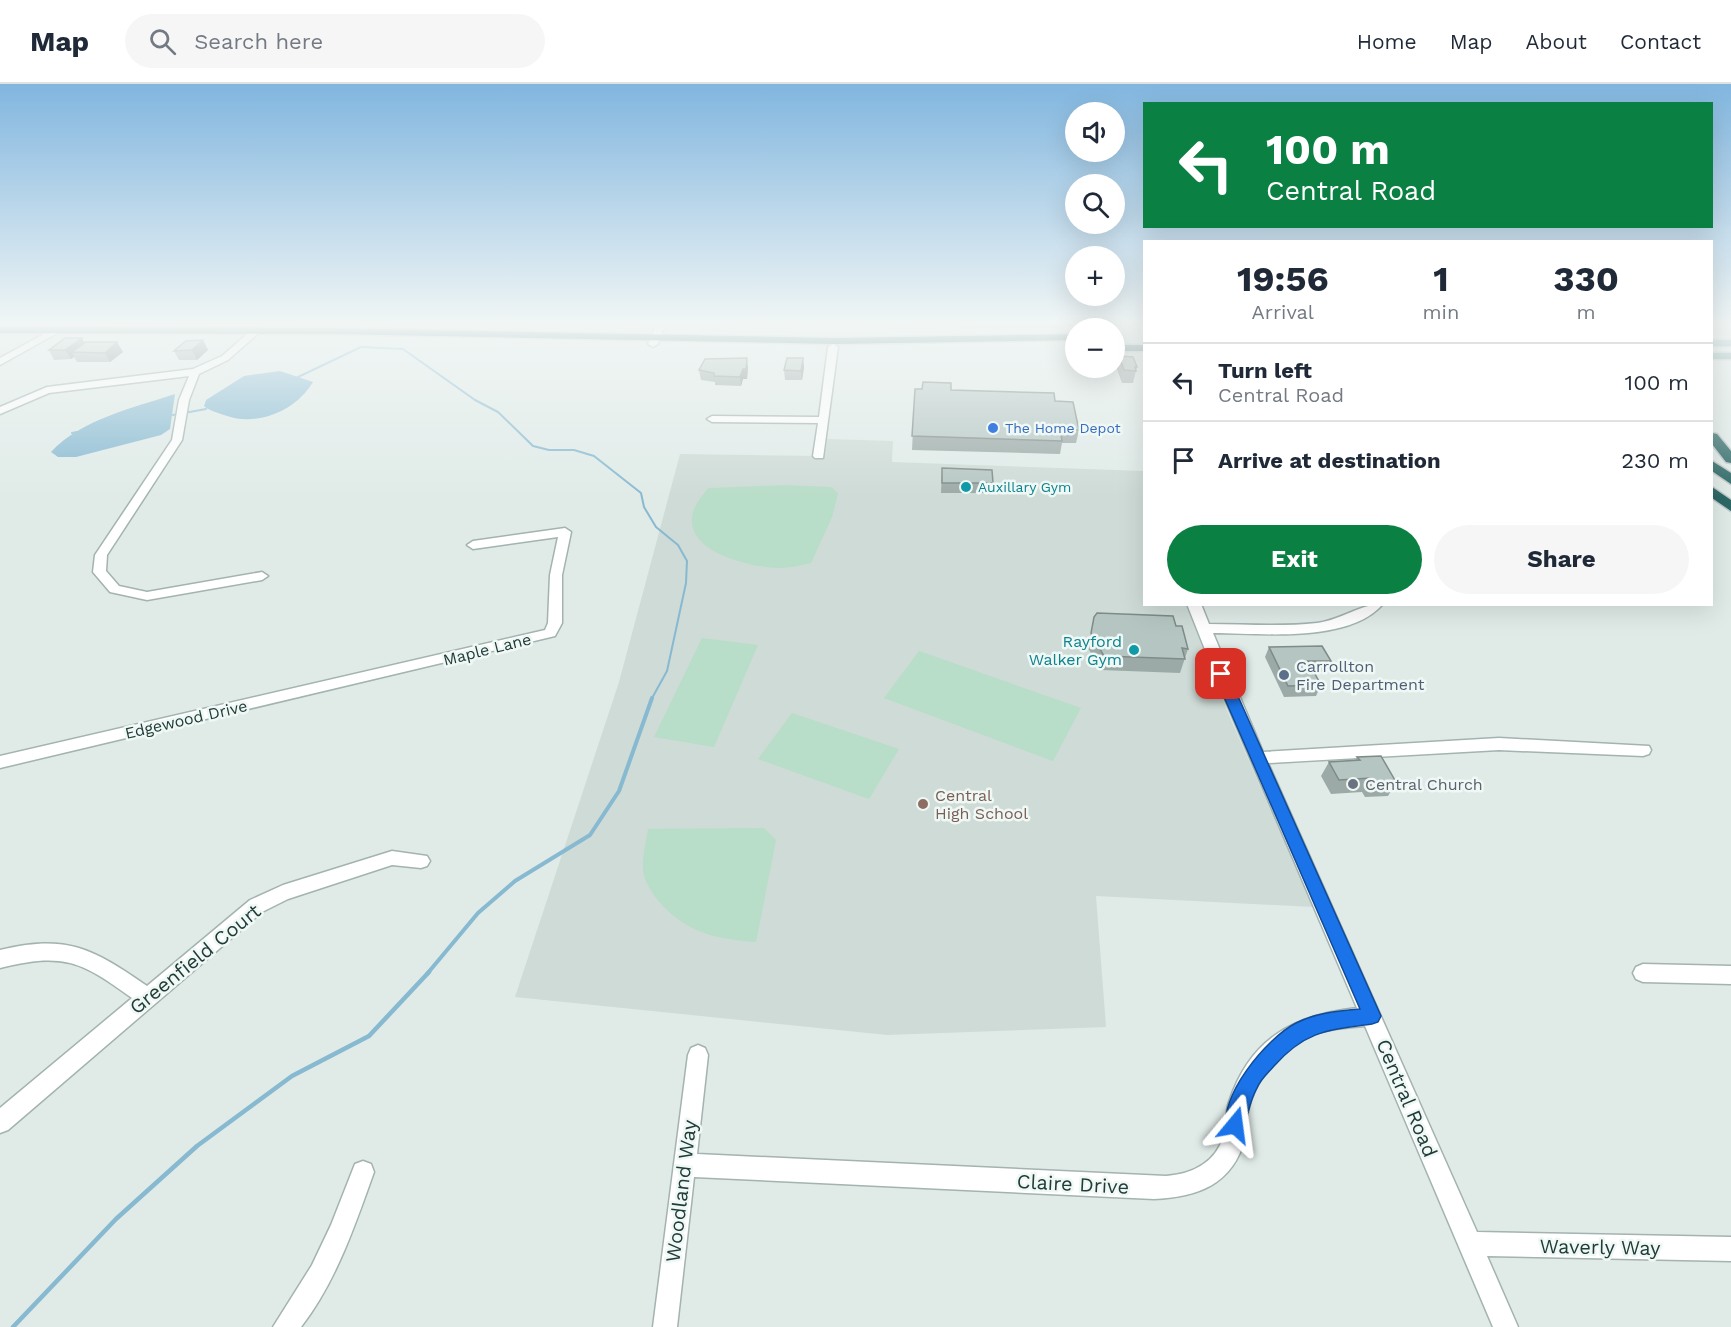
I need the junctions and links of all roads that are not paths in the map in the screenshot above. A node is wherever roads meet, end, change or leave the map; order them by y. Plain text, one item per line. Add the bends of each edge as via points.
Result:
1 (121, 381) edge
2 (191, 381) edge
3 (829, 381) edge
4 (0, 411) edge
5 (711, 419) dead end
6 (823, 420) junction
7 (1713, 438) edge
8 (819, 456) dead end
9 (1731, 459) edge
10 (1713, 466) edge
11 (1731, 480) edge
12 (1713, 492) edge
13 (1713, 506) edge
14 (1731, 507) edge
15 (1731, 519) edge
16 (472, 546) dead end
17 (262, 576) dead end
18 (1196, 606) edge
19 (1197, 606) edge
20 (1374, 606) edge
21 (1202, 628) junction
22 (1234, 628) junction
23 (1215, 660) junction
24 (373, 676) joint
25 (1643, 750) dead end
26 (1258, 758) junction
27 (0, 762) edge
28 (421, 861) dead end
29 (0, 959) edge
30 (1643, 973) dead end
31 (1731, 975) edge
32 (147, 997) junction
33 (1372, 1016) junction
34 (698, 1055) dead end
35 (0, 1122) edge
36 (684, 1165) junction
37 (363, 1172) dead end
38 (1469, 1244) junction
39 (1731, 1249) edge
40 (285, 1327) edge
41 (665, 1327) edge
42 (1506, 1327) edge

1 - 4 street via 47,390
2 - 17 street via 177,440 101,555 99,572 115,589 147,596
3 - 6 street
5 - 6 street
6 - 8 street
7 - 9 highway
10 - 11 highway
12 - 14 highway
13 - 15 highway
16 - 24 street, Maple Lane via 565,532 555,575 553,630 524,641
18 - 21 street, Central Road
19 - 22 street
20 - 22 street via 1356,618 1331,625
21 - 22 street
21 - 23 street, Central Road
22 - 23 street via 1220,640
23 - 26 street, Central Road
24 - 27 street, Edgewood Drive
25 - 26 street via 1499,744
26 - 33 street, Central Road
28 - 32 street, Greenfield Court via 392,858 283,893 249,912
29 - 32 street via 50,950 74,953 93,959
30 - 31 street
32 - 35 street, Greenfield Court
33 - 36 street, Claire Drive via 1320,1023 1302,1029 1282,1043 1251,1078 1237,1110 1233,1139 1219,1162 1203,1179 1182,1185 1154,1188
33 - 38 street, Central Road
34 - 36 street, Woodland Way
36 - 41 street, Woodland Way
37 - 40 street via 340,1235 296,1315
38 - 39 street, Waverly Way
38 - 42 street, Central Road

